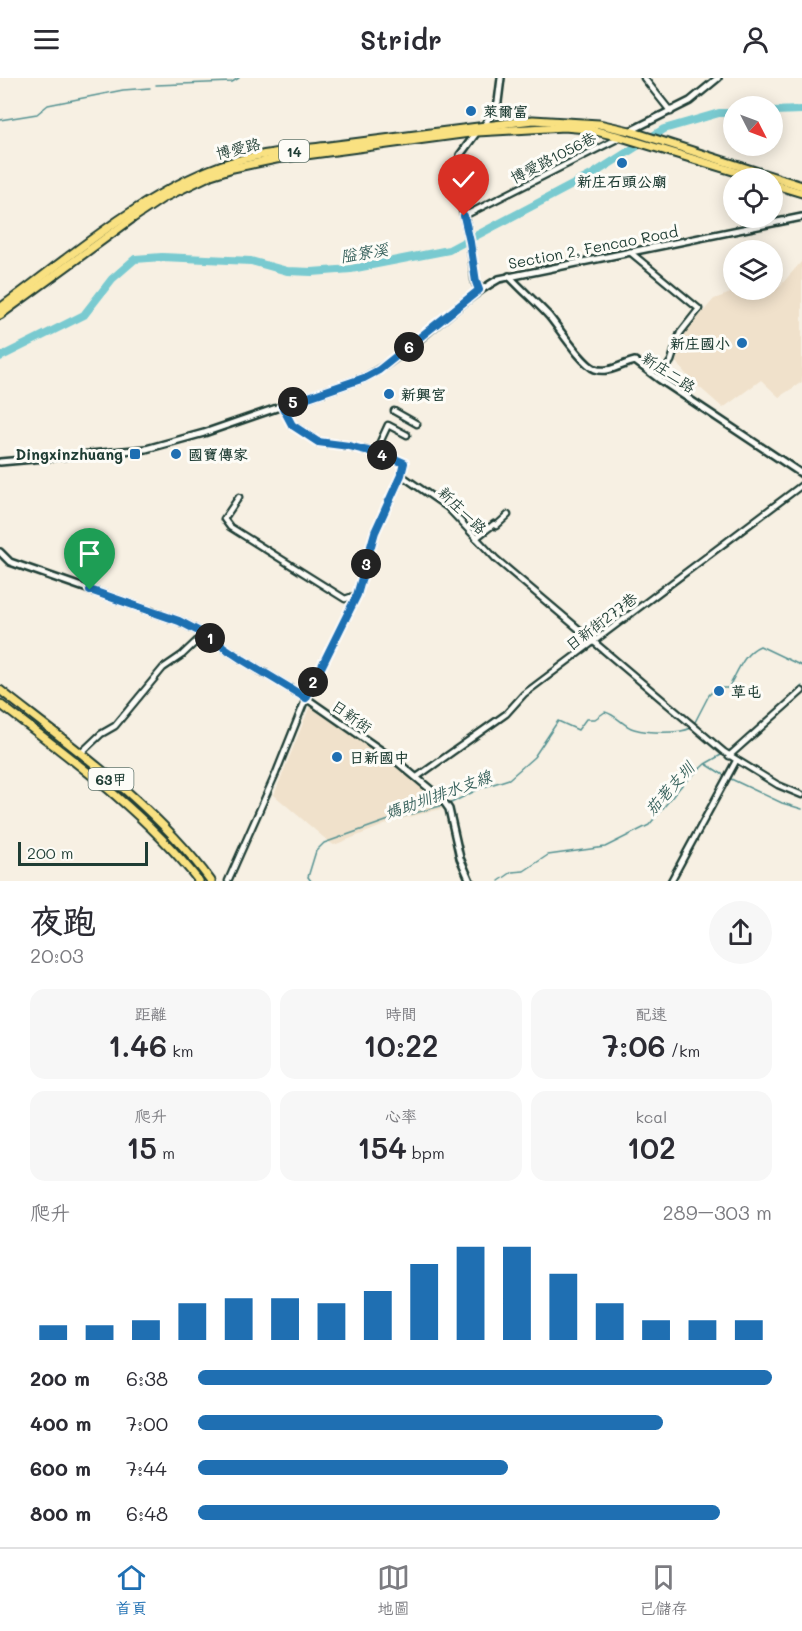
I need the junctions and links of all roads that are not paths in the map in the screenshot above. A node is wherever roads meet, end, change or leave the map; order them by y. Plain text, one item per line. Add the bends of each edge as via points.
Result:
1 (501, 78) edge
2 (644, 78) edge
3 (718, 78) edge
4 (671, 112) junction
5 (484, 126) junction
6 (630, 131) junction
7 (477, 132) junction
8 (621, 137) junction
9 (232, 165) junction
10 (734, 168) joint
11 (210, 172) junction
12 (783, 181) edge
13 (802, 186) edge
14 (783, 187) edge
15 (802, 193) edge
16 (802, 217) edge
17 (464, 218) junction
18 (630, 252) junction
19 (509, 276) junction
20 (479, 290) junction
21 (0, 308) edge
22 (0, 315) edge
23 (659, 379) junction
24 (282, 406) junction
25 (394, 411) dead end
26 (417, 424) dead end
27 (407, 435) dead end
28 (375, 453) junction
29 (0, 462) edge
30 (802, 474) edge
31 (401, 475) junction
32 (802, 485) edge
33 (239, 497) dead end
34 (508, 515) dead end
35 (476, 538) junction
36 (0, 552) edge
37 (357, 595) junction
38 (204, 634) junction
39 (593, 642) junction
40 (0, 690) edge
41 (802, 690) edge
42 (306, 698) junction
43 (0, 704) edge
44 (81, 753) junction
45 (727, 754) junction
46 (736, 761) junction
47 (417, 777) junction
48 (802, 795) edge
49 (199, 881) edge
50 (211, 881) edge
51 (228, 881) edge
52 (470, 881) edge
53 (671, 881) edge

1 - 5 street via 498,102
2 - 4 street
3 - 4 street
4 - 6 street
5 - 6 main road, 博愛路 / 14 via 563,120
5 - 7 street
5 - 9 main road, 博愛路 / 14 via 276,153
6 - 8 street
6 - 10 main road, 14
7 - 8 main road, 博愛路 / 14 via 564,127
7 - 9 main road, 博愛路 / 14
7 - 17 street via 460,155 458,190
8 - 10 main road, 14
8 - 17 street, 博愛路1056巷
9 - 11 main road, 博愛路 / 14
11 - 21 main road, 博愛路 / 14 via 177,184 131,212
11 - 22 main road, 博愛路 / 14 via 139,213
12 - 13 main road, 14
14 - 15 main road
16 - 18 street, Section 2, Fencao Road
17 - 20 street
18 - 19 street, Section 2, Fencao Road
18 - 23 street via 699,309 680,333 671,361
19 - 20 street, Section 2, Fencao Road
19 - 23 street, 新庄二路 via 593,368 607,371 634,361
20 - 24 street, Section 2, Fencao Road via 379,370
23 - 30 street, 新庄二路
24 - 28 street, 新庄一路 via 292,425 318,442
24 - 29 street, Section 2, Fencao Road via 146,449
25 - 26 street
27 - 28 street via 388,425
28 - 31 street, 新庄一路 via 404,463
31 - 35 street, 新庄一路 via 447,507
31 - 37 street via 375,532
32 - 39 street, 日新街277巷
33 - 37 street via 224,519 230,528 345,599
34 - 35 street
35 - 39 street, 新庄一路
36 - 38 street, 日新街 via 10,562 179,621
37 - 42 street
38 - 42 street, 日新街
38 - 44 street via 163,668 115,726
39 - 45 street, 新庄一路
39 - 47 street, 日新街277巷 via 524,694 506,714
40 - 44 main road, 63甲
41 - 45 street
42 - 47 street, 日新街
42 - 51 street
43 - 49 main road, 63甲 via 76,762 164,842
44 - 50 main road, 63甲 via 154,818
45 - 46 street, 新庄一路
46 - 48 street, 新庄一路
46 - 53 street
47 - 52 street, 日新街 via 447,804

